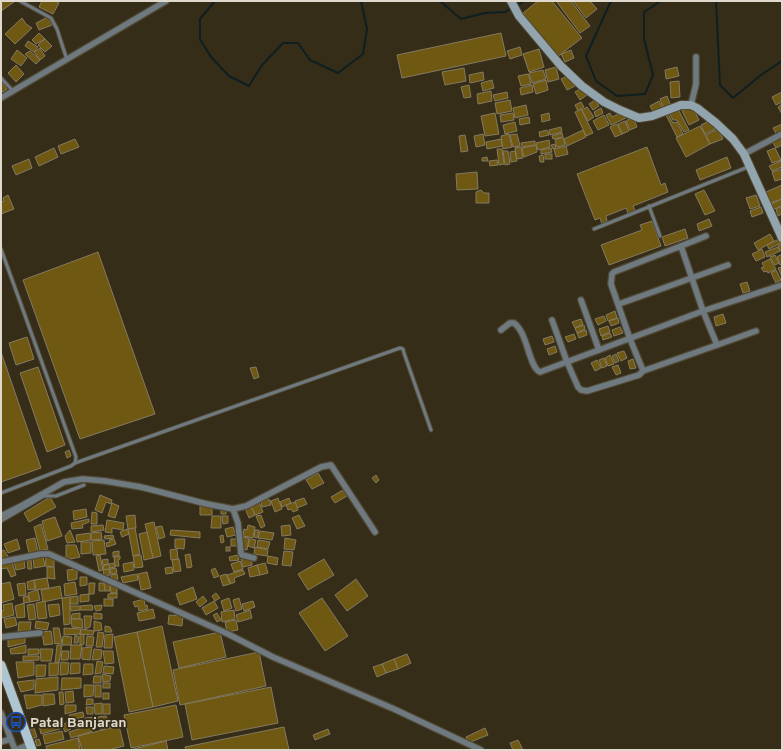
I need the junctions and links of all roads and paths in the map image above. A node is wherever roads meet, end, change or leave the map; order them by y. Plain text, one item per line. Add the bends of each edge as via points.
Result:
1 (20, 1) edge
2 (166, 1) edge
3 (512, 2) edge
4 (696, 57) dead end
5 (68, 60) junction
6 (1, 78) edge
7 (13, 91) junction
8 (1, 98) edge
9 (692, 105) junction
10 (782, 134) edge
11 (744, 154) junction
12 (750, 166) junction
13 (649, 206) junction
14 (594, 229) dead end
15 (660, 236) dead end
16 (706, 236) dead end
17 (782, 238) edge
18 (681, 246) junction
19 (1, 249) edge
20 (728, 265) dead end
21 (693, 278) junction
22 (782, 285) edge
23 (581, 300) dead end
24 (619, 304) junction
25 (703, 312) junction
26 (552, 320) dead end
27 (501, 330) dead end
28 (756, 331) dead end
29 (630, 339) junction
30 (717, 345) junction
31 (598, 350) junction
32 (567, 362) junction
33 (643, 371) junction
34 (431, 430) dead end
35 (75, 463) junction
36 (84, 485) dead end
37 (1, 493) edge
38 (233, 509) junction
39 (1, 516) edge
40 (1, 522) edge
41 (375, 532) dead end
42 (254, 558) dead end
43 (1, 562) edge
44 (40, 632) dead end
45 (1, 637) edge
46 (1, 665) edge
47 (1, 712) edge
48 (11, 738) junction
49 (1, 742) edge
50 (31, 747) edge
51 (15, 750) edge
52 (481, 750) edge

1 - 5 lane via 51,18 58,29
2 - 5 street
3 - 9 street via 519,16 573,79 589,92 620,110 633,116 645,117 681,105
4 - 9 street via 696,84
5 - 7 street
6 - 7 lane
7 - 8 street
9 - 11 street via 727,132
10 - 11 street
11 - 12 street
12 - 13 lane
12 - 17 street
13 - 14 lane
13 - 15 lane
16 - 18 street
18 - 21 street
18 - 24 street via 613,272 611,284
19 - 35 lane via 76,457
20 - 21 street
21 - 24 street
21 - 25 street
22 - 25 street
23 - 31 street
24 - 29 street
25 - 29 street
25 - 30 street
26 - 32 street
27 - 32 street via 510,323 517,325 522,331 538,371 542,372
28 - 30 street
29 - 31 street
29 - 33 street
30 - 33 street
31 - 32 street
32 - 33 street via 578,387 584,391 639,375
34 - 35 lane via 400,348
35 - 37 lane
36 - 40 lane via 56,496 44,496
38 - 39 street via 141,487 83,479 64,482
38 - 41 street via 246,506 321,467 331,465
38 - 42 street via 238,523 241,553
43 - 52 street via 49,554
44 - 45 street
46 - 50 main road
47 - 48 street
48 - 49 street
48 - 51 street
50 - 51 street

